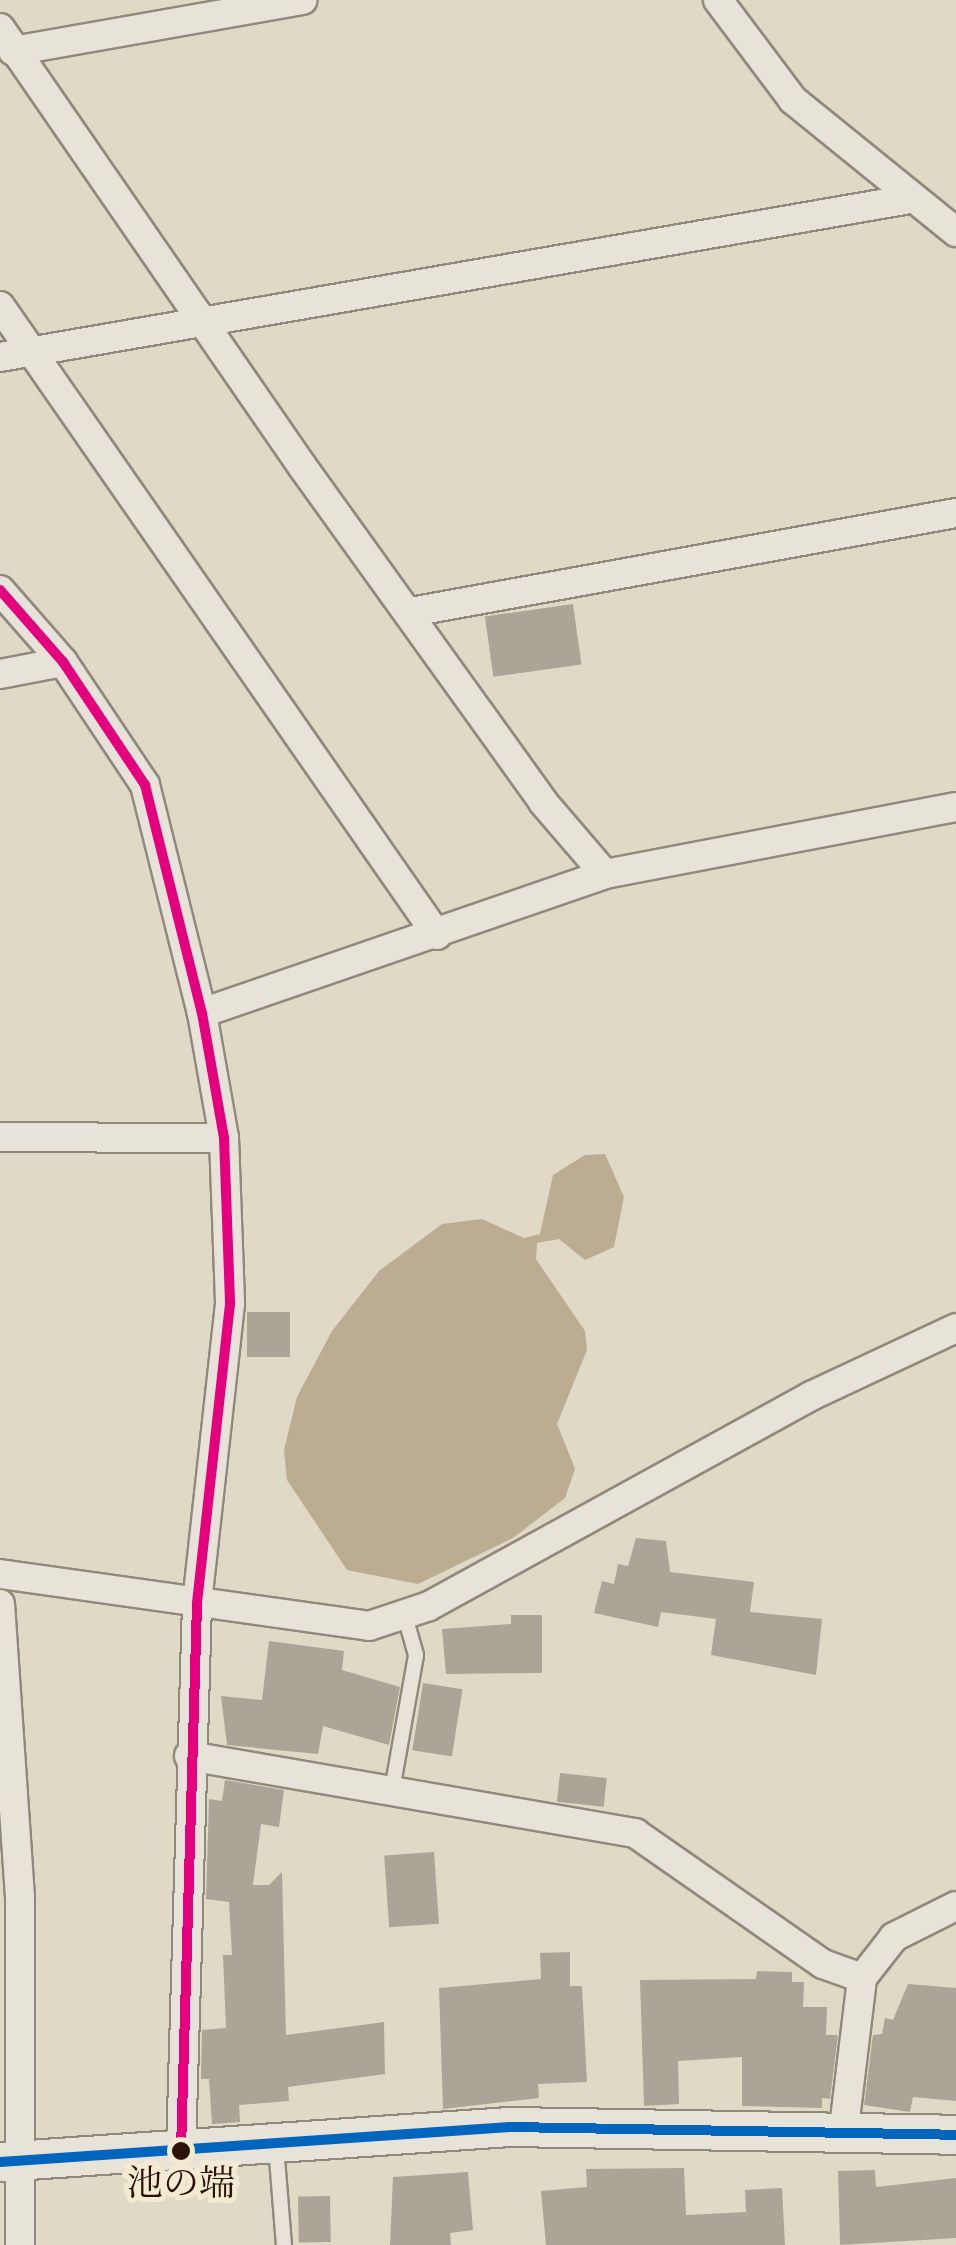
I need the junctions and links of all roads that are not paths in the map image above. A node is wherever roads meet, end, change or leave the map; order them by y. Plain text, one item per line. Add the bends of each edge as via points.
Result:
1 (304, 0) edge
2 (718, 0) edge
3 (7, 39) edge
4 (910, 200) junction
5 (956, 232) edge
6 (0, 306) edge
7 (205, 325) junction
8 (31, 352) junction
9 (0, 357) edge
10 (956, 513) edge
11 (0, 590) edge
12 (411, 612) junction
13 (63, 662) junction
14 (0, 674) edge
15 (956, 807) edge
16 (604, 874) junction
17 (438, 936) junction
18 (202, 1012) junction
19 (0, 1137) edge
20 (224, 1138) junction
21 (956, 1328) edge
22 (0, 1574) edge
23 (0, 1604) edge
24 (197, 1604) junction
25 (405, 1616) junction
26 (189, 1756) junction
27 (392, 1790) junction
28 (956, 1906) edge
29 (862, 1978) junction
30 (956, 2135) edge
31 (843, 2136) junction
32 (276, 2144) junction
33 (181, 2151) junction
34 (12, 2160) edge
35 (20, 2245) edge
36 (284, 2245) edge

1 - 3 street
2 - 4 street via 793,100
3 - 7 street
4 - 5 street
4 - 7 street
6 - 8 street
7 - 8 street
7 - 12 street
8 - 9 street
8 - 17 street
10 - 12 street
11 - 13 street
12 - 16 street via 543,802
13 - 14 street
13 - 18 street via 145,785
15 - 16 street
16 - 17 street
17 - 18 street
18 - 20 street
19 - 20 street
20 - 24 street via 230,1304
21 - 25 street via 811,1396
22 - 24 street
23 - 34 street via 20,1897
24 - 25 street via 369,1626
24 - 26 street
25 - 27 lane via 416,1656
26 - 27 street
26 - 33 street
27 - 29 street via 636,1833 823,1964
28 - 29 street via 894,1937
29 - 31 street
30 - 31 main road
31 - 32 main road via 510,2127
32 - 33 main road
32 - 36 lane
33 - 34 main road
34 - 35 street

